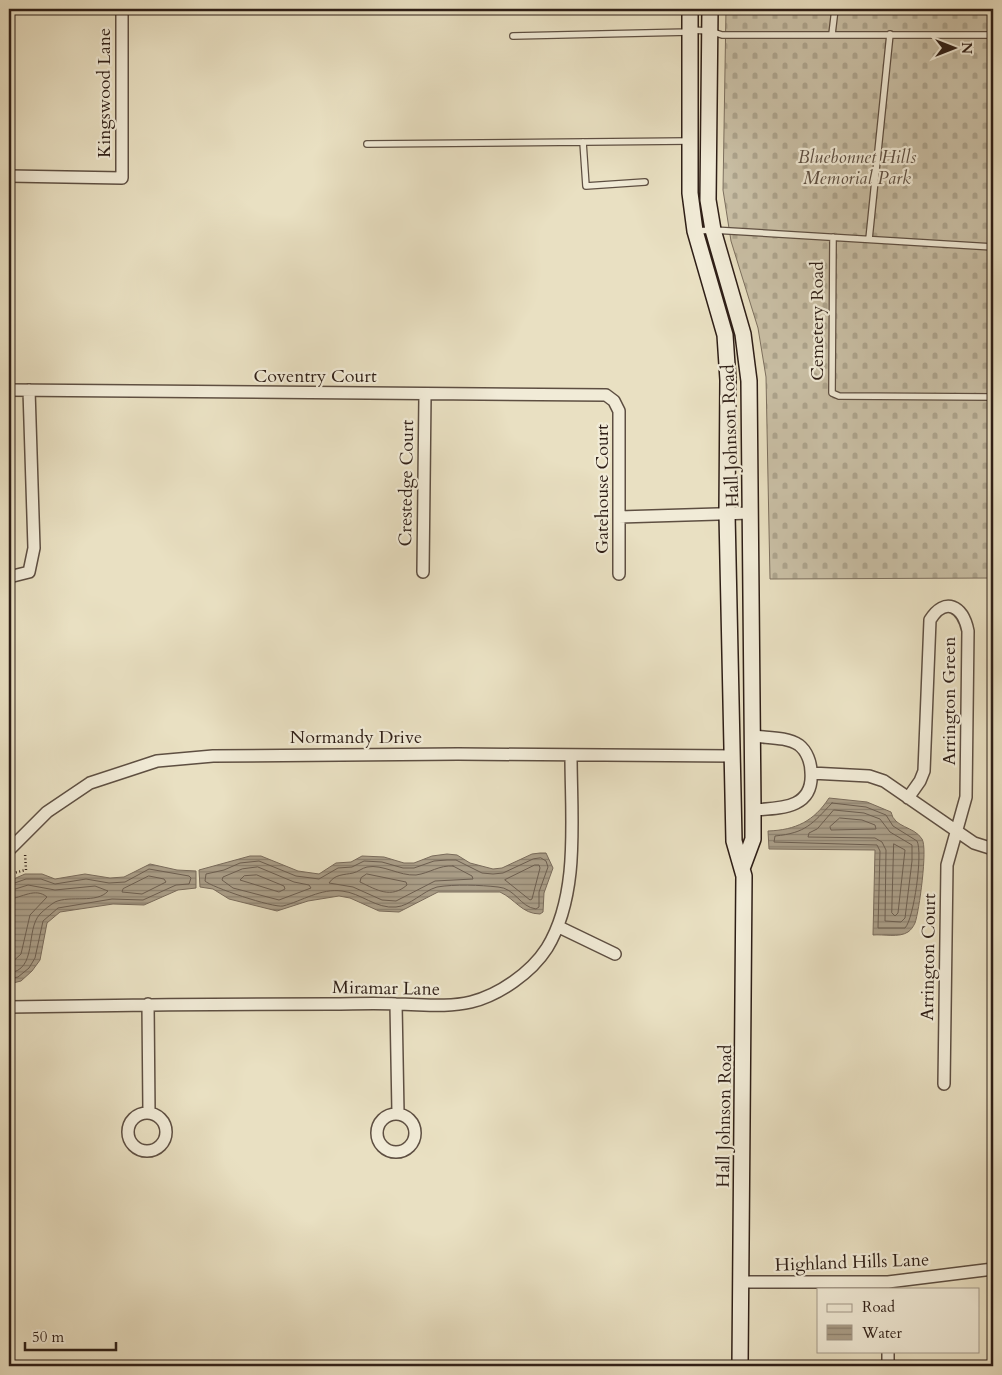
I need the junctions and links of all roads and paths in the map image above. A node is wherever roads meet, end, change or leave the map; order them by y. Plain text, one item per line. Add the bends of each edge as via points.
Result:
1 (122, 9) edge
2 (690, 9) edge
3 (710, 9) edge
4 (835, 9) edge
5 (690, 31) junction
6 (710, 31) junction
7 (832, 34) junction
8 (890, 34) junction
9 (993, 35) edge
10 (512, 36) dead end
11 (690, 141) junction
12 (583, 142) junction
13 (367, 144) dead end
14 (9, 176) edge
15 (645, 182) dead end
16 (713, 230) junction
17 (695, 231) junction
18 (833, 237) junction
19 (869, 239) junction
20 (993, 247) edge
21 (9, 390) edge
22 (29, 390) junction
23 (425, 394) junction
24 (993, 397) edge
25 (617, 404) joint
26 (750, 513) junction
27 (727, 514) junction
28 (619, 517) junction
29 (423, 572) dead end
30 (619, 574) dead end
31 (9, 577) edge
32 (754, 736) junction
33 (571, 756) junction
34 (733, 756) junction
35 (811, 773) junction
36 (908, 798) junction
37 (753, 810) junction
38 (958, 832) junction
39 (993, 848) edge
40 (9, 850) edge
41 (25, 853) dead end
42 (743, 866) junction
43 (9, 874) edge
44 (559, 927) junction
45 (615, 954) dead end
46 (148, 1004) junction
47 (396, 1004) junction
48 (9, 1007) edge
49 (944, 1084) dead end
50 (148, 1112) dead end
51 (398, 1113) dead end
52 (993, 1268) edge
53 (740, 1282) junction
54 (888, 1285) edge
55 (888, 1352) edge
56 (740, 1366) edge
57 (888, 1366) edge

1 - 14 street, Kingswood Lane via 122,178
2 - 5 main road, Hall Johnson Road
3 - 6 main road, Hall Johnson Road
4 - 7 lane
5 - 6 lane
5 - 10 lane
5 - 11 main road, Hall Johnson Road
6 - 7 lane via 722,35
6 - 16 main road, Hall Johnson Road via 708,200
7 - 8 lane
8 - 9 lane
8 - 19 lane
11 - 12 lane
11 - 17 main road, Hall Johnson Road via 690,192
12 - 13 lane
12 - 15 lane via 586,186
16 - 17 lane, Cemetery Road
16 - 18 lane, Cemetery Road
16 - 26 main road, Hall Johnson Road via 743,334 749,382
17 - 27 main road, Hall Johnson Road via 725,335
18 - 19 lane, Cemetery Road
18 - 24 lane, Cemetery Road via 832,394
19 - 20 lane, Cemetery Road
21 - 22 street, Coventry Court
22 - 23 street, Coventry Court
22 - 31 street via 34,548 29,572
23 - 25 street, Coventry Court via 606,395
23 - 29 street, Crestedge Court
25 - 28 street, Gatehouse Court
26 - 27 street
26 - 32 main road, Hall Johnson Road
27 - 28 street
27 - 34 main road, Hall Johnson Road
28 - 30 street, Gatehouse Court
32 - 35 street via 798,745 808,757
32 - 37 main road, Hall Johnson Road
33 - 34 street, Normandy Drive
33 - 40 street, Normandy Drive via 223,756 157,760 90,783 47,812
33 - 44 street, Miramar Lane via 570,876
34 - 42 main road, Hall Johnson Road via 734,842
35 - 36 street via 869,776 884,781
35 - 37 street via 808,793 798,802 786,807
36 - 38 street
36 - 38 street, Arrington Green via 924,771 930,620 937,609 945,606 956,609 966,620 968,631 966,797
37 - 42 main road, Hall Johnson Road via 753,839
38 - 39 street via 974,843
38 - 49 street, Arrington Court via 947,865
41 - 43 path via 26,870
42 - 53 main road, Hall Johnson Road
44 - 45 street
44 - 47 street, Miramar Lane via 546,950 530,968 494,994 450,1007
46 - 47 street, Miramar Lane
46 - 48 street, Miramar Lane
46 - 50 street
47 - 51 street
52 - 54 street, Highland Hills Lane
53 - 54 street, Highland Hills Lane
53 - 56 main road, Hall Johnson Road
55 - 57 street

